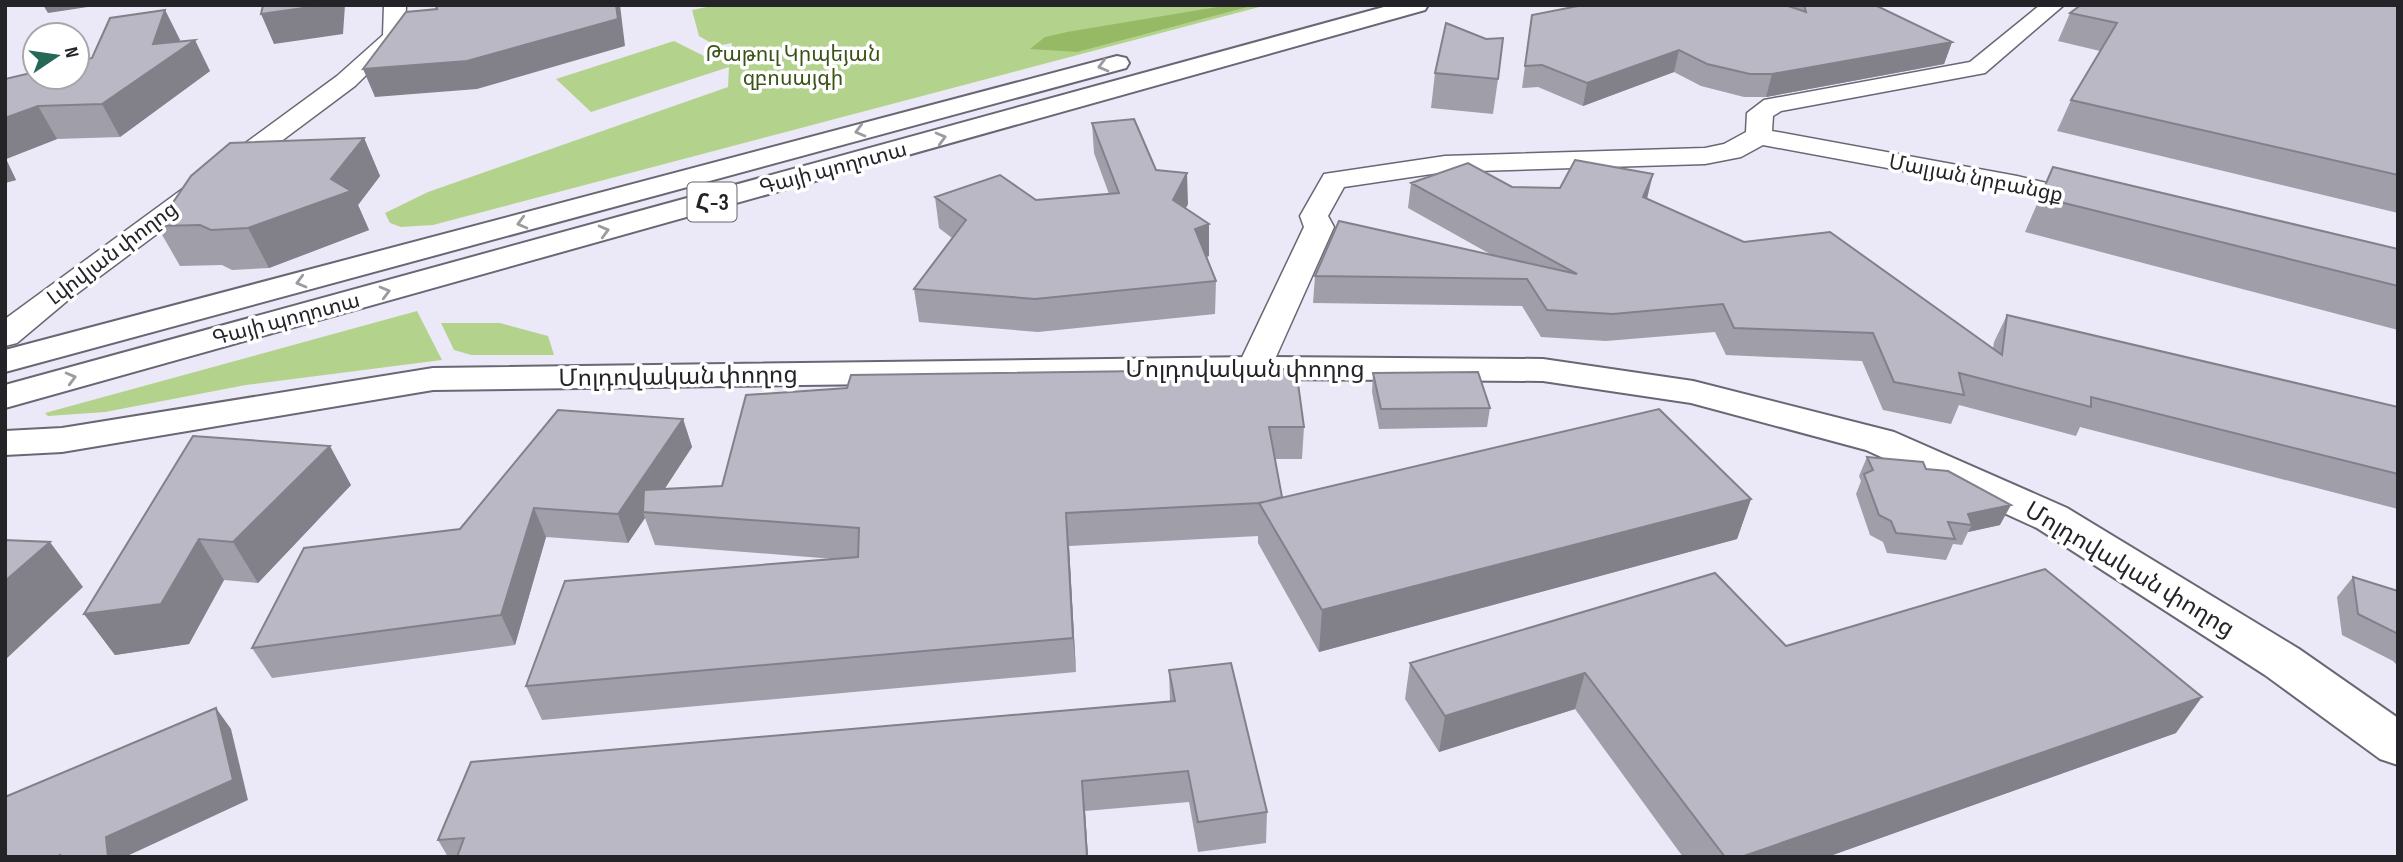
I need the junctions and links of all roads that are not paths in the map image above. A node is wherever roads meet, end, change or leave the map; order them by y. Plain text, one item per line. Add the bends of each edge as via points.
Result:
1 (395, 5) edge
2 (1335, 5) edge
3 (1418, 5) edge
4 (2053, 5) edge
5 (1759, 136) junction
6 (2112, 206) edge
7 (5, 336) edge
8 (5, 361) edge
9 (1254, 368) junction
10 (5, 397) edge
11 (5, 443) edge
12 (2398, 745) edge

1 - 7 street, Լվովյան փողոց via 394,37 367,63
2 -> 8 main road, Գայի պողոտա / Հ-3
10 -> 3 main road, Գայի պողոտա / Հ-3
4 - 5 street via 1977,68 1773,105 1759,113
5 - 6 street, Մալյան նրբանցք
5 - 9 street via 1732,150 1705,156 1445,164 1334,180 1314,216 1319,227
9 - 11 main road, Մոլդովական փողոց via 433,379 62,440
9 - 12 main road, Մոլդովական փողոց via 1543,370 1693,392 1880,441 2052,518 2282,662

